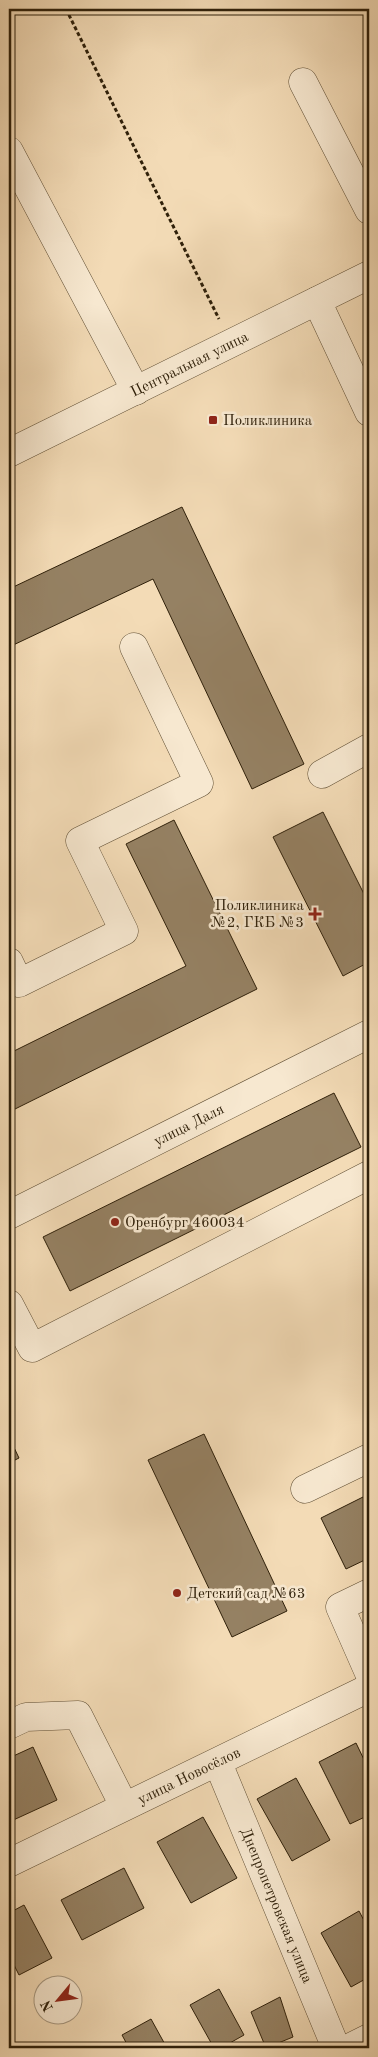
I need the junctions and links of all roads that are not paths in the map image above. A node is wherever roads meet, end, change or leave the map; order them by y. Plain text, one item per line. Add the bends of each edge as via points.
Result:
1 (303, 82) dead end
2 (9, 151) edge
3 (369, 210) edge
4 (369, 275) edge
5 (316, 301) junction
6 (136, 392) junction
7 (369, 412) edge
8 (9, 453) edge
9 (134, 647) dead end
10 (369, 748) edge
11 (322, 774) dead end
12 (9, 962) edge
13 (369, 1034) edge
14 (369, 1175) edge
15 (9, 1214) edge
16 (11, 1316) edge
17 (369, 1458) edge
18 (305, 1489) dead end
19 (369, 1593) edge
20 (369, 1673) edge
21 (369, 1688) edge
22 (9, 1725) edge
23 (218, 1763) junction
24 (124, 1806) junction
25 (9, 1863) edge
26 (369, 2038) edge
27 (336, 2048) edge
28 (349, 2048) edge

1 - 3 street
2 - 6 street
4 - 5 street, Центральная улица
5 - 6 street, Центральная улица
5 - 7 street
6 - 8 street, Центральная улица
9 - 12 street via 199,783 80,841 124,931 20,983
10 - 11 street
13 - 15 street, улица Даля
14 - 16 street via 32,1348
17 - 18 street
19 - 20 street via 340,1607
21 - 23 street, улица Новосёлов
22 - 24 street via 26,1717 78,1715
23 - 24 street, улица Новосёлов
23 - 27 street, Днепропетровская улица
24 - 25 street, улица Новосёлов
26 - 28 street

